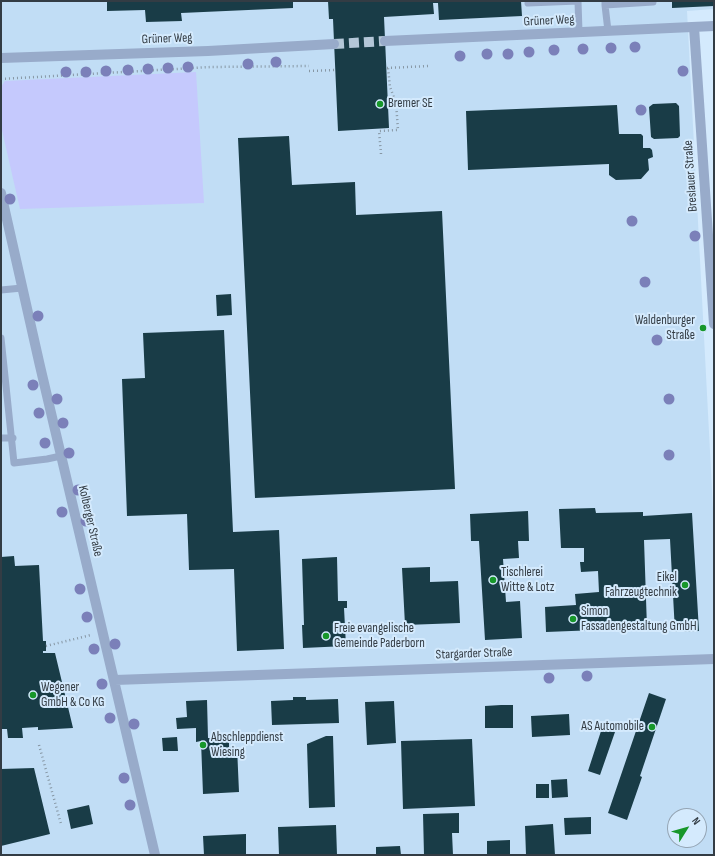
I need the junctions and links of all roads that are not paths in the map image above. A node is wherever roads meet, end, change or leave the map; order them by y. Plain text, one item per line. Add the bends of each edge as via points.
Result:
1 (653, 2) edge
2 (528, 3) dead end
3 (605, 3) edge
4 (714, 26) edge
5 (694, 27) junction
6 (608, 31) junction
7 (579, 32) junction
8 (385, 41) tunnel mouth
9 (334, 44) tunnel mouth
10 (1, 58) edge
11 (1, 193) edge
12 (712, 282) edge
13 (22, 288) junction
14 (1, 290) edge
15 (714, 324) edge
16 (1, 338) edge
17 (1, 438) edge
18 (13, 438) junction
19 (62, 456) junction
20 (714, 659) edge
21 (115, 680) junction
22 (155, 855) edge

1 - 3 lane
2 - 7 lane via 578,1
3 - 6 lane
4 - 5 street, Grüner Weg
5 - 6 street, Grüner Weg
5 - 12 street, Breslauer Straße
6 - 7 street, Grüner Weg
7 - 8 street, Grüner Weg
9 - 10 street, Grüner Weg
11 - 13 street, Kolberger Straße
12 - 15 street, Breslauer Straße
13 - 14 lane
13 - 19 street, Kolberger Straße
16 - 18 lane
17 - 18 lane
18 - 19 lane via 14,463
19 - 21 street, Kolberger Straße
20 - 21 street, Stargarder Straße
21 - 22 street, Kolberger Straße

